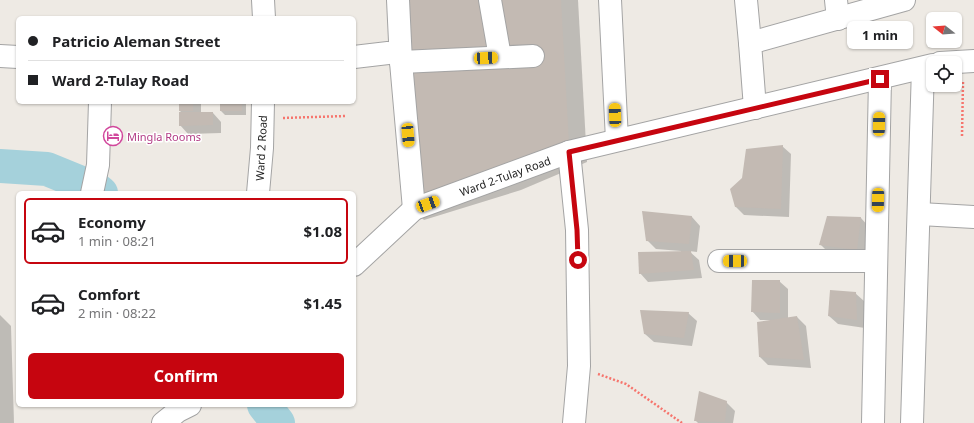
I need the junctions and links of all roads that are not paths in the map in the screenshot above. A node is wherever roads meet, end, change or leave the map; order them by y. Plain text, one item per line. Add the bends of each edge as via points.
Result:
1 (263, 0) edge
2 (398, 0) edge
3 (490, 0) edge
4 (610, 0) edge
5 (746, 0) edge
6 (904, 0) edge
7 (837, 9) edge
8 (264, 16) edge
9 (750, 43) junction
10 (0, 56) edge
11 (533, 56) dead end
12 (16, 57) edge
13 (356, 57) edge
14 (500, 57) junction
15 (395, 58) junction
16 (926, 67) edge
17 (880, 79) junction
18 (930, 92) edge
19 (100, 104) edge
20 (755, 108) junction
21 (263, 110) edge
22 (617, 140) junction
23 (569, 152) junction
24 (94, 186) edge
25 (258, 191) edge
26 (414, 209) junction
27 (920, 214) junction
28 (974, 217) edge
29 (719, 261) dead end
30 (876, 261) junction
31 (356, 263) edge
32 (186, 407) edge
33 (163, 423) edge
34 (574, 423) edge
35 (873, 423) edge
36 (912, 423) edge

1 - 8 street
2 - 15 street
3 - 14 street
4 - 22 street
5 - 9 street
6 - 7 street
7 - 9 street
9 - 20 street
10 - 12 street
11 - 14 street
13 - 15 street
14 - 15 street
15 - 26 street
16 - 17 street, Ward 2-Tulay Road
17 - 20 street, Ward 2-Tulay Road
17 - 30 street
18 - 27 street
19 - 24 street via 98,165
20 - 22 street, Ward 2-Tulay Road
21 - 25 street, Ward 2 Road
22 - 23 street, Ward 2-Tulay Road
23 - 26 street, Ward 2-Tulay Road
23 - 34 street via 577,230 579,366
26 - 31 street, Ward 2-Tulay Road
27 - 28 street
27 - 36 street
29 - 30 street
30 - 35 street
32 - 33 street

